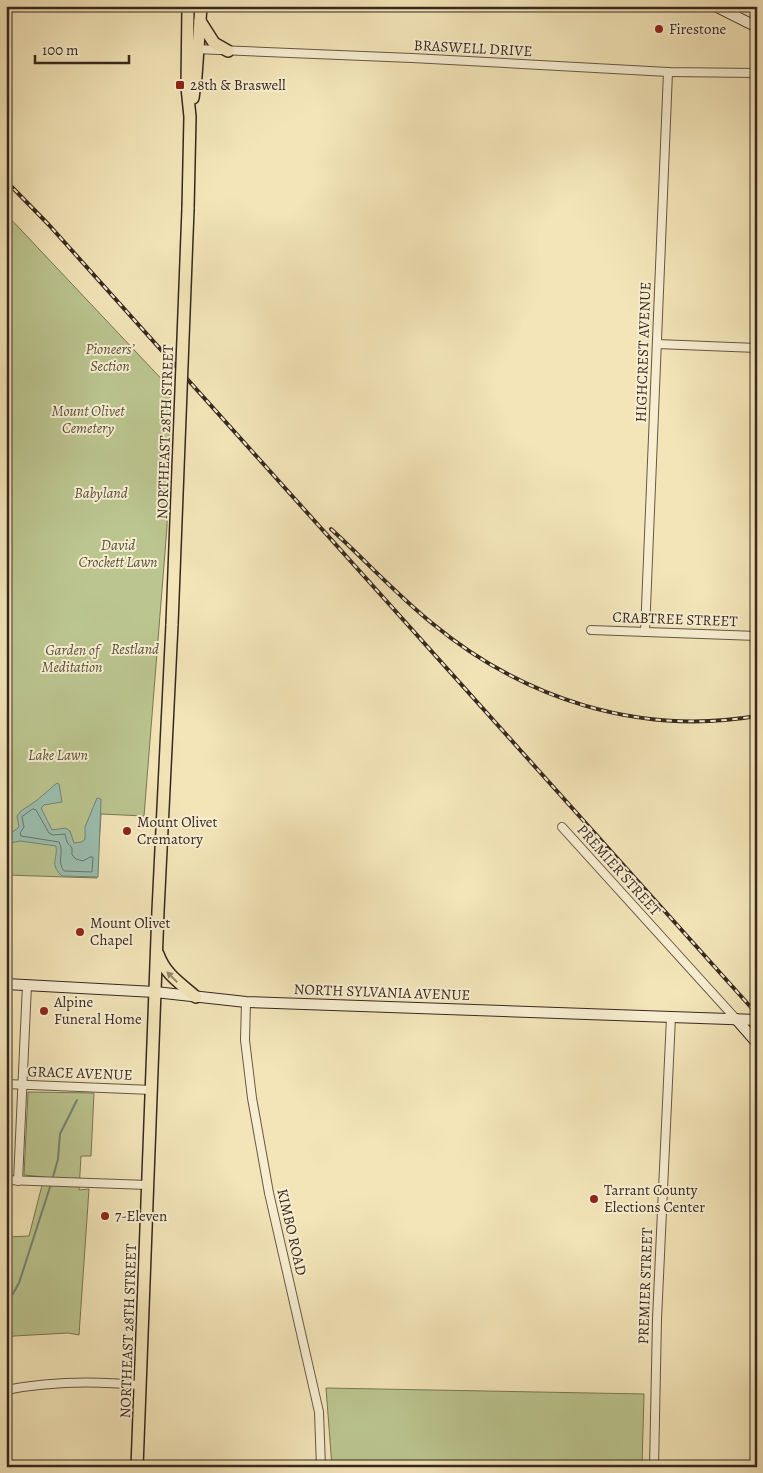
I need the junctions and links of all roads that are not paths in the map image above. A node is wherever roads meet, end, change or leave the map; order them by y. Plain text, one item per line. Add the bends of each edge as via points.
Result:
1 (188, 6) edge
2 (201, 6) edge
3 (715, 6) edge
4 (200, 22) junction
5 (757, 27) edge
6 (193, 49) junction
7 (228, 51) junction
8 (668, 72) junction
9 (757, 73) edge
10 (658, 344) junction
11 (757, 348) edge
12 (591, 630) dead end
13 (645, 632) junction
14 (757, 636) edge
15 (562, 827) dead end
16 (157, 951) junction
17 (6, 984) edge
18 (27, 985) junction
19 (155, 992) junction
20 (196, 997) junction
21 (246, 1002) junction
22 (671, 1017) junction
23 (736, 1019) junction
24 (757, 1020) edge
25 (757, 1043) edge
26 (6, 1084) edge
27 (22, 1085) junction
28 (152, 1090) junction
29 (6, 1180) edge
30 (18, 1181) junction
31 (148, 1185) junction
32 (140, 1385) junction
33 (6, 1390) edge
34 (137, 1467) edge
35 (321, 1467) edge
36 (654, 1467) edge

1 - 6 main road, NORTHEAST 28TH STREET
2 - 4 main road, NORTHEAST 28TH STREET
3 - 5 main road
4 - 6 main road, NORTHEAST 28TH STREET
4 - 7 main road via 214,43
6 - 7 street, BRASWELL DRIVE
6 - 16 main road, NORTHEAST 28TH STREET, bridge
7 - 8 street, BRASWELL DRIVE
8 - 9 street, BRASWELL DRIVE
8 - 10 street, HIGHCREST AVENUE
10 - 11 street
10 - 13 street, HIGHCREST AVENUE
12 - 13 street, CRABTREE STREET
13 - 14 street, CRABTREE STREET
15 - 23 street, PREMIER STREET
16 - 19 main road, NORTHEAST 28TH STREET
20 -> 16 main road via 164,969
17 - 18 main road, NORTH SYLVANIA AVENUE
18 - 19 main road, NORTH SYLVANIA AVENUE
18 - 27 street
19 - 20 main road, NORTH SYLVANIA AVENUE
19 - 28 main road, NORTHEAST 28TH STREET
20 - 21 main road, NORTH SYLVANIA AVENUE
21 - 22 main road, NORTH SYLVANIA AVENUE
21 - 35 street, KIMBO ROAD via 245,1040 252,1098 269,1193 319,1412
22 - 23 main road, NORTH SYLVANIA AVENUE
22 - 36 street, PREMIER STREET via 657,1319
23 - 24 main road, NORTH SYLVANIA AVENUE
23 - 25 main road
26 - 27 street, GRACE AVENUE
27 - 28 street, GRACE AVENUE
27 - 30 street
28 - 31 main road, NORTHEAST 28TH STREET
29 - 30 street
30 - 31 street
31 - 32 main road, NORTHEAST 28TH STREET
32 - 33 street via 67,1384
32 - 34 main road, NORTHEAST 28TH STREET

